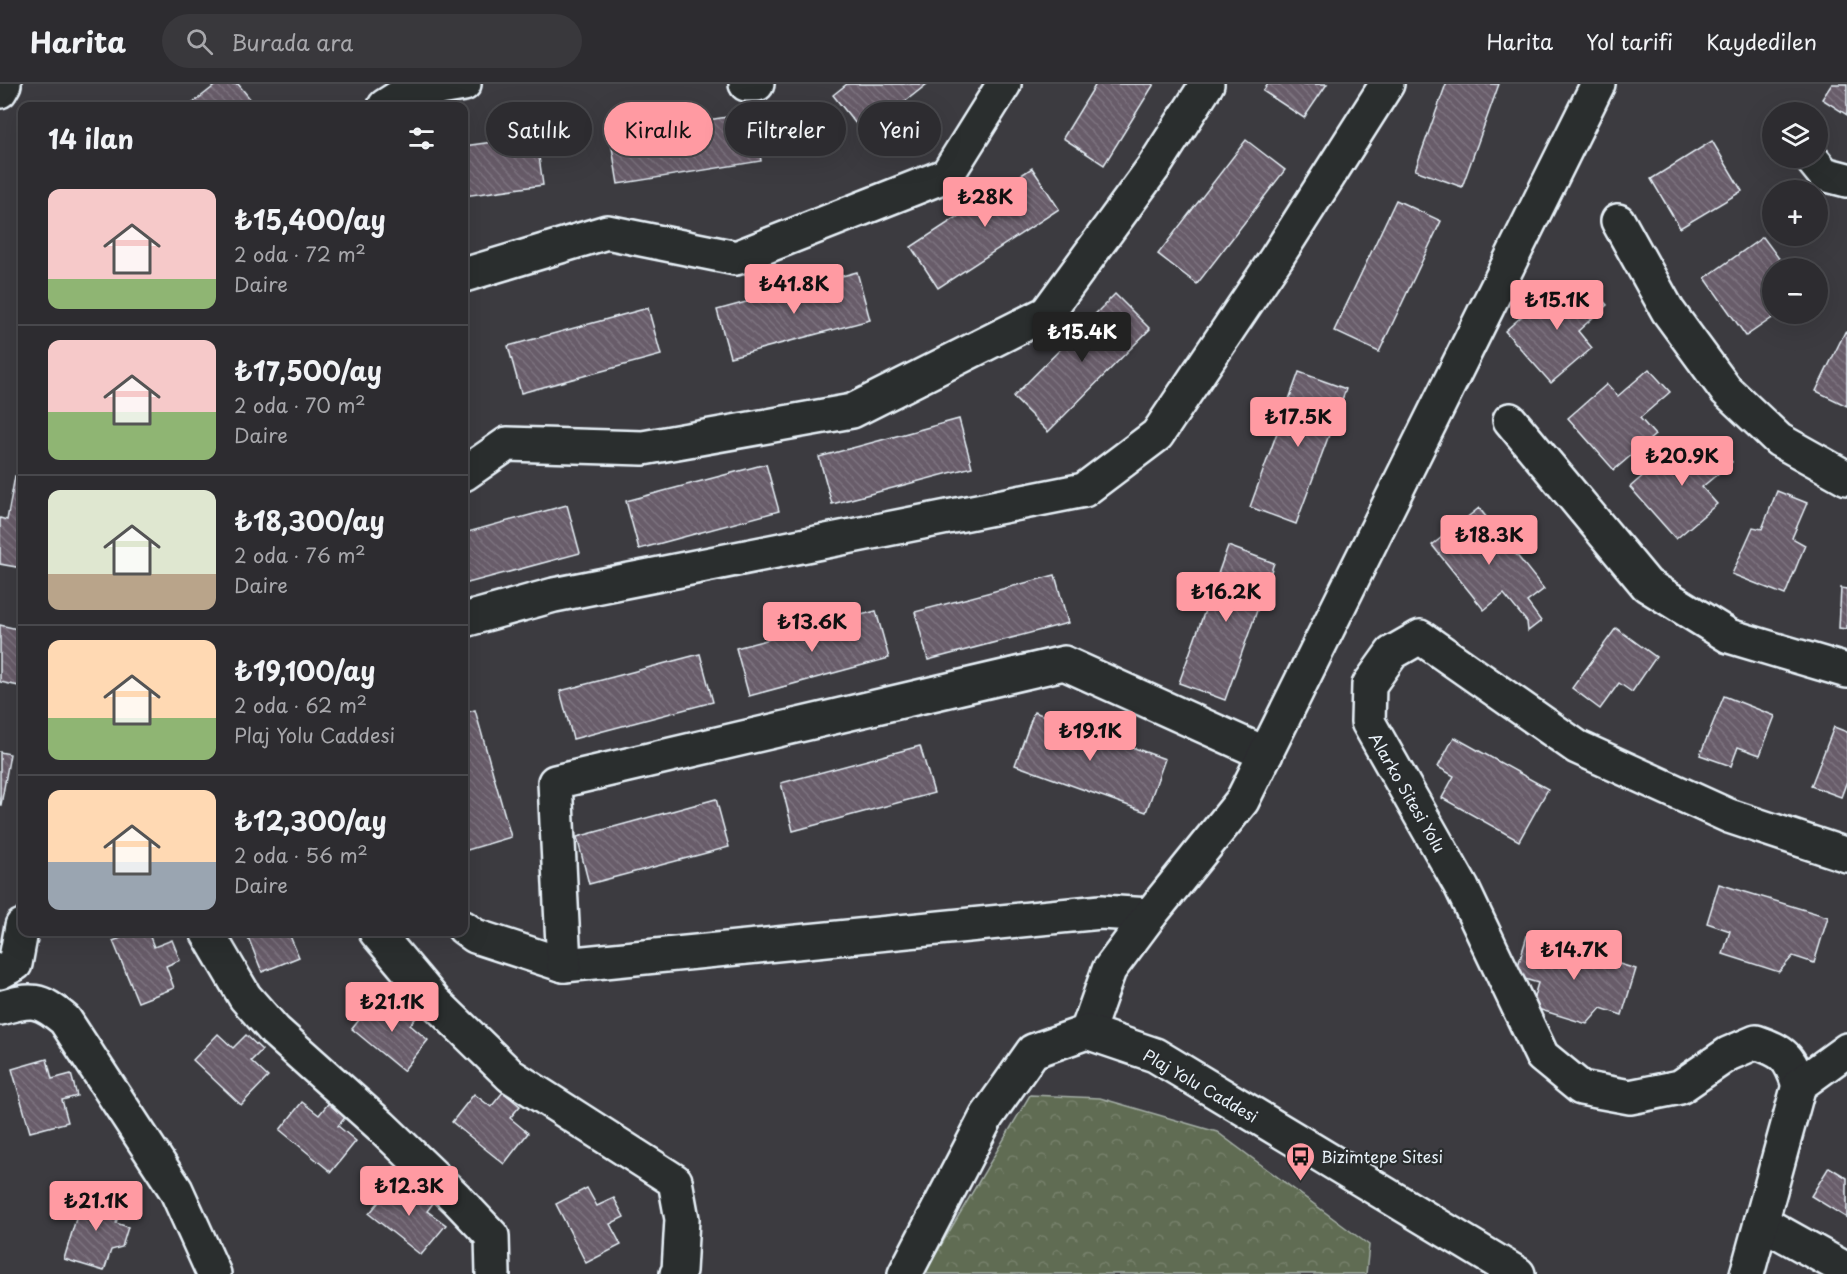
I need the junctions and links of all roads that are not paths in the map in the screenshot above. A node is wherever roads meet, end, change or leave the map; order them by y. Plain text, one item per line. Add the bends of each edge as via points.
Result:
1 (4, 84) edge
2 (464, 84) edge
3 (1004, 84) edge
4 (1208, 84) edge
5 (1387, 84) edge
6 (1598, 84) edge
7 (0, 91) edge
8 (391, 102) edge
9 (1819, 168) edge
10 (1847, 180) edge
11 (1618, 221) dead end
12 (468, 274) edge
13 (1510, 420) dead end
14 (468, 471) edge
15 (1847, 478) edge
16 (468, 620) edge
17 (1847, 671) edge
18 (1266, 754) junction
19 (1847, 855) edge
20 (1150, 915) junction
21 (468, 931) edge
22 (20, 936) edge
23 (209, 936) edge
24 (379, 936) edge
25 (564, 965) junction
26 (0, 972) edge
27 (0, 1008) edge
28 (1087, 1032) junction
29 (1847, 1050) edge
30 (1799, 1085) junction
31 (1761, 1222) junction
32 (1847, 1270) edge
33 (214, 1274) edge
34 (493, 1274) edge
35 (677, 1274) edge
36 (905, 1274) edge
37 (1518, 1274) edge
38 (1747, 1274) edge

1 - 7 street
2 - 8 street via 404,94
3 - 12 street via 947,175 736,258 608,232
4 - 14 street via 1047,313 852,411 643,448 507,444
5 - 16 street via 1157,435 1084,490 554,595
6 - 18 street
9 - 10 street via 1824,174
11 - 15 street via 1668,310 1726,390 1779,441
13 - 17 street via 1647,585 1729,636
18 - 20 street via 1242,801
18 - 25 street via 1064,663 555,782
19 - 30 street, Alarko Sitesi Yolu via 1729,816 1577,747 1420,637 1392,653 1369,685 1368,722 1462,888 1542,1056 1581,1088 1630,1097 1680,1087 1728,1054 1756,1042 1779,1050 1793,1068
20 - 25 street via 1101,912
20 - 28 street via 1109,970
21 - 25 street
22 - 26 street via 15,964
23 - 34 street via 245,997 274,1031 381,1126 492,1236
24 - 35 street via 434,1001 511,1076 675,1181 682,1219
27 - 33 street via 25,1001 48,1005 65,1020 176,1190
28 - 36 street via 1033,1051 987,1116
28 - 37 street, Plaj Yolu Caddesi via 1155,1055
29 - 30 street
30 - 31 street
31 - 32 street
31 - 38 street

